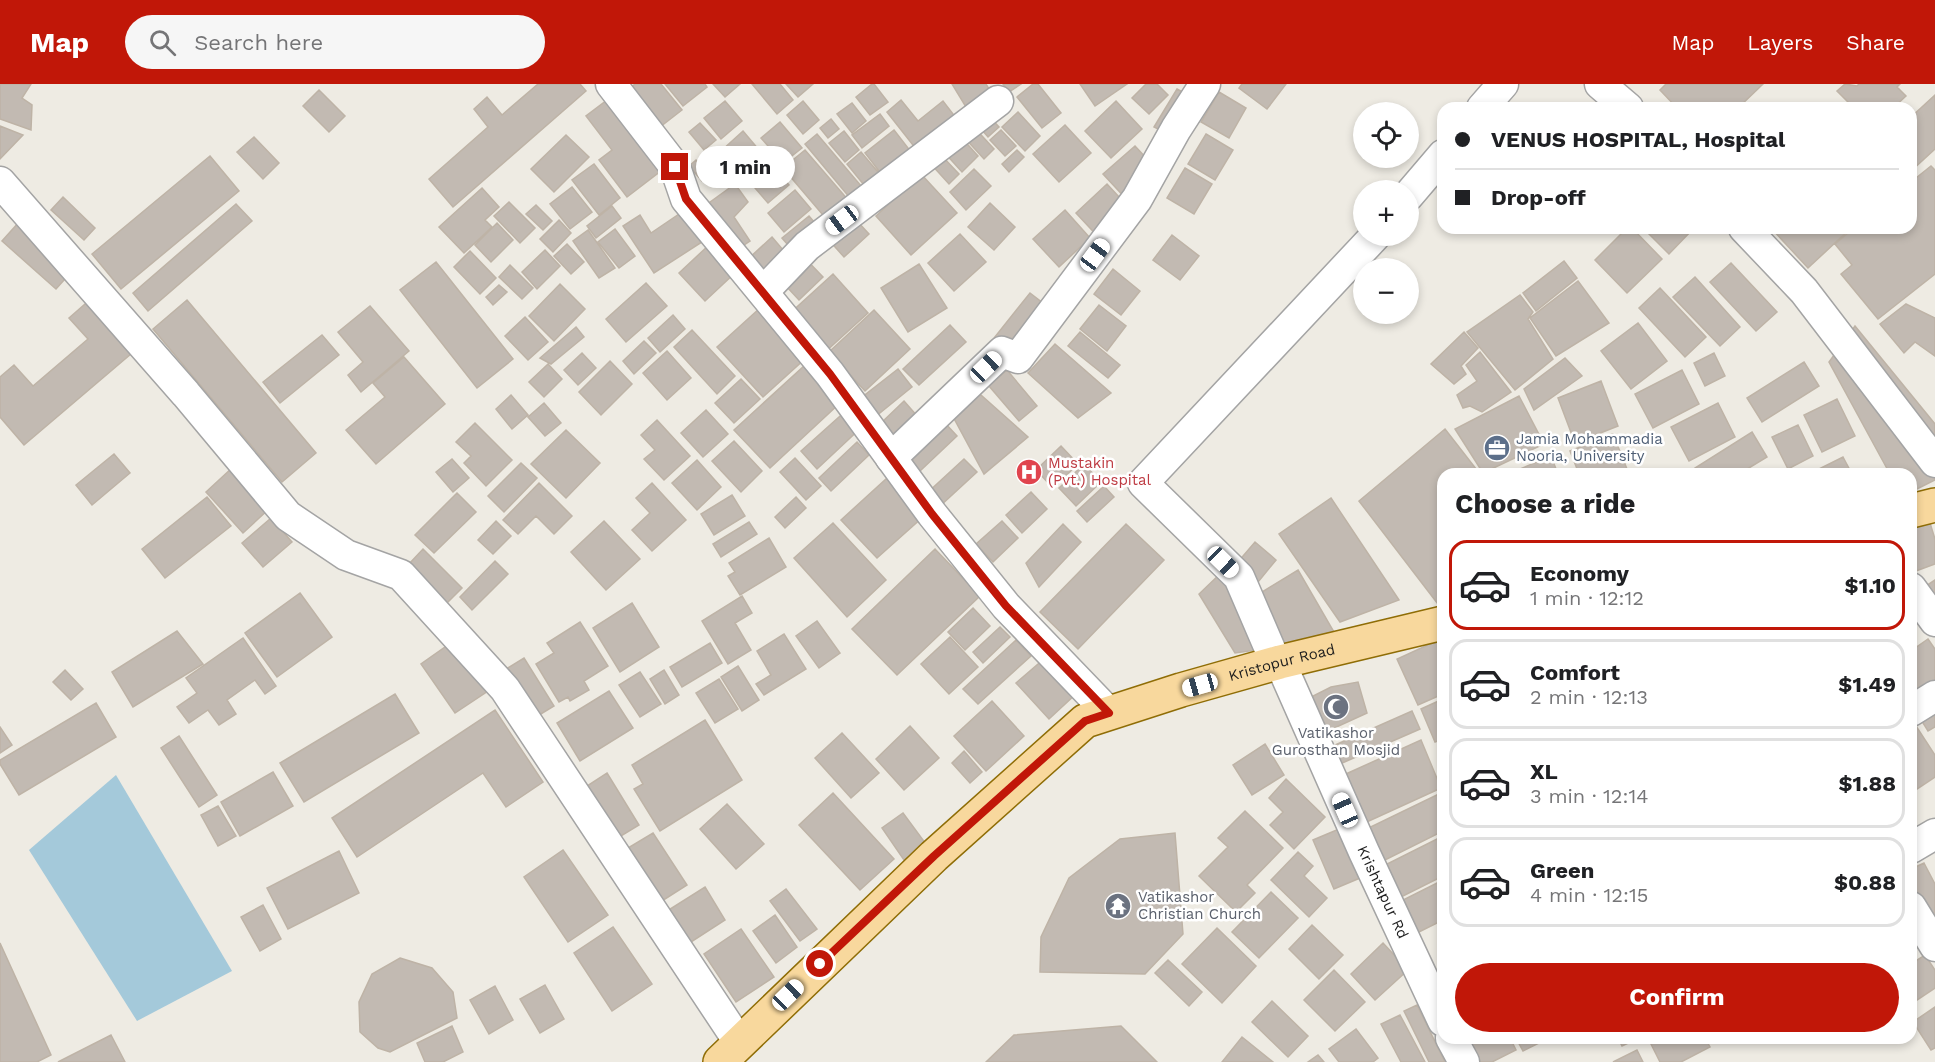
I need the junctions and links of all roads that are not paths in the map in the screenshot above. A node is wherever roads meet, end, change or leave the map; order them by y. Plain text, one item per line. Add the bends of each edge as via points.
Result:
1 (611, 84) edge
2 (1205, 84) edge
3 (1503, 84) edge
4 (1600, 84) edge
5 (998, 101) dead end
6 (1487, 102) edge
7 (1621, 102) edge
8 (1437, 162) edge
9 (0, 182) edge
10 (1419, 183) edge
11 (1750, 234) edge
12 (1366, 246) edge
13 (763, 292) junction
14 (891, 458) junction
15 (1935, 462) edge
16 (1935, 505) edge
17 (1917, 510) edge
18 (1917, 596) edge
19 (1935, 621) edge
20 (1437, 625) edge
21 (1278, 663) junction
22 (1935, 696) edge
23 (1917, 707) edge
24 (1109, 713) junction
25 (1935, 834) edge
26 (1917, 844) edge
27 (1917, 917) edge
28 (1935, 946) edge
29 (1437, 1009) edge
30 (1455, 1044) edge
31 (729, 1052) edge
32 (1464, 1062) edge

1 - 13 street via 675,167 686,199
2 - 14 street via 1137,199 1018,358 1002,352
3 - 6 street
4 - 7 street
5 - 13 street via 807,246
8 - 10 street
9 - 31 street via 288,516 346,555 401,575 505,689
11 - 15 street via 1804,291
12 - 21 street, Krishtapur Rd via 1143,483 1239,577
13 - 14 street
14 - 24 street via 1006,606
16 - 17 main road
18 - 19 street
20 - 21 main road, Kristopur Road
21 - 24 main road, Kristopur Road
21 - 29 street, Krishtapur Rd
22 - 23 street
24 - 31 main road, Kristopur Road via 1085,721
25 - 26 street
27 - 28 street
30 - 32 street

